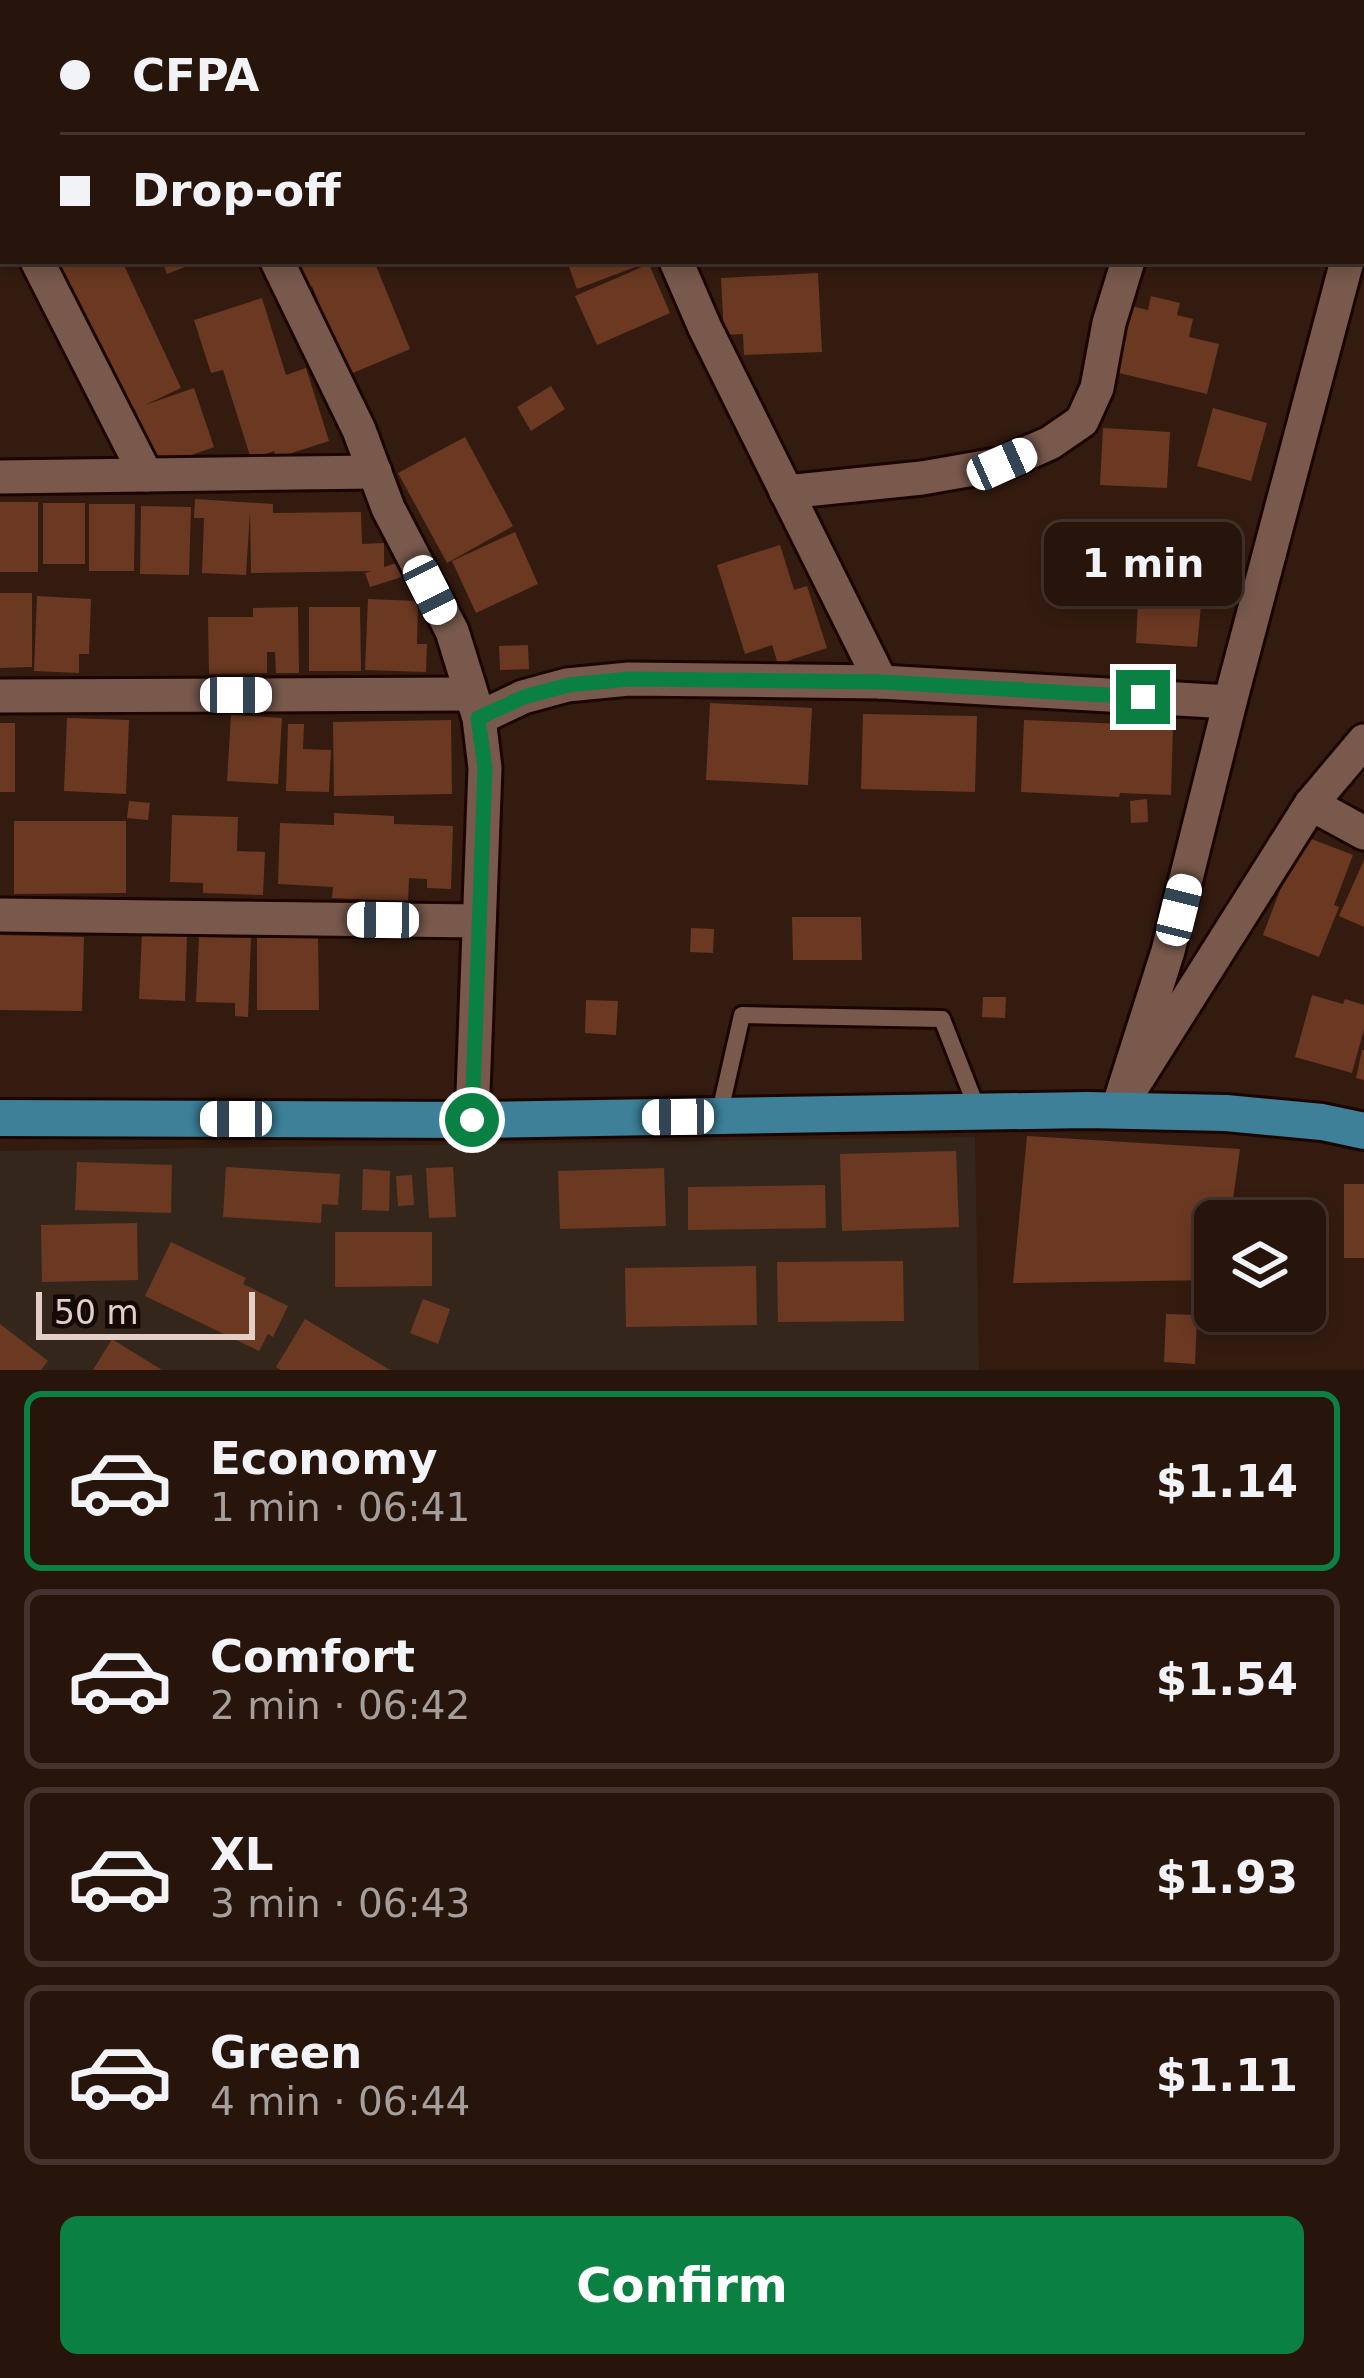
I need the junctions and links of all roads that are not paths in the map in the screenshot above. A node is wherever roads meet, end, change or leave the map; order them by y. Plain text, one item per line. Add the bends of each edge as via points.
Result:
1 (39, 264) edge
2 (278, 264) edge
3 (677, 264) edge
4 (1126, 264) edge
5 (1346, 264) edge
6 (375, 472) junction
7 (146, 476) junction
8 (0, 477) edge
9 (786, 492) junction
10 (881, 682) junction
11 (0, 696) edge
12 (1230, 702) junction
13 (475, 706) junction
14 (1364, 741) edge
15 (1310, 804) junction
16 (1364, 833) edge
17 (0, 915) edge
18 (479, 921) junction
19 (1117, 1111) junction
20 (978, 1112) junction
21 (719, 1116) junction
22 (0, 1118) edge
23 (472, 1120) junction
24 (1364, 1131) edge

1 - 7 street
2 - 6 street
3 - 9 street
4 - 9 street via 1082,421 1050,443 1002,464
5 - 12 street
6 - 7 street
6 - 13 street via 452,631
7 - 8 street
9 - 10 street
10 - 12 street
10 - 13 street via 629,679
11 - 13 street
12 - 19 street via 1168,951
13 - 18 street via 485,768
14 - 15 street
15 - 16 street
15 - 19 street
17 - 18 street
18 - 23 street
19 - 20 main road
19 - 24 main road via 1226,1113
20 - 21 main road
20 - 21 lane via 942,1019 742,1015
21 - 23 main road
22 - 23 main road

